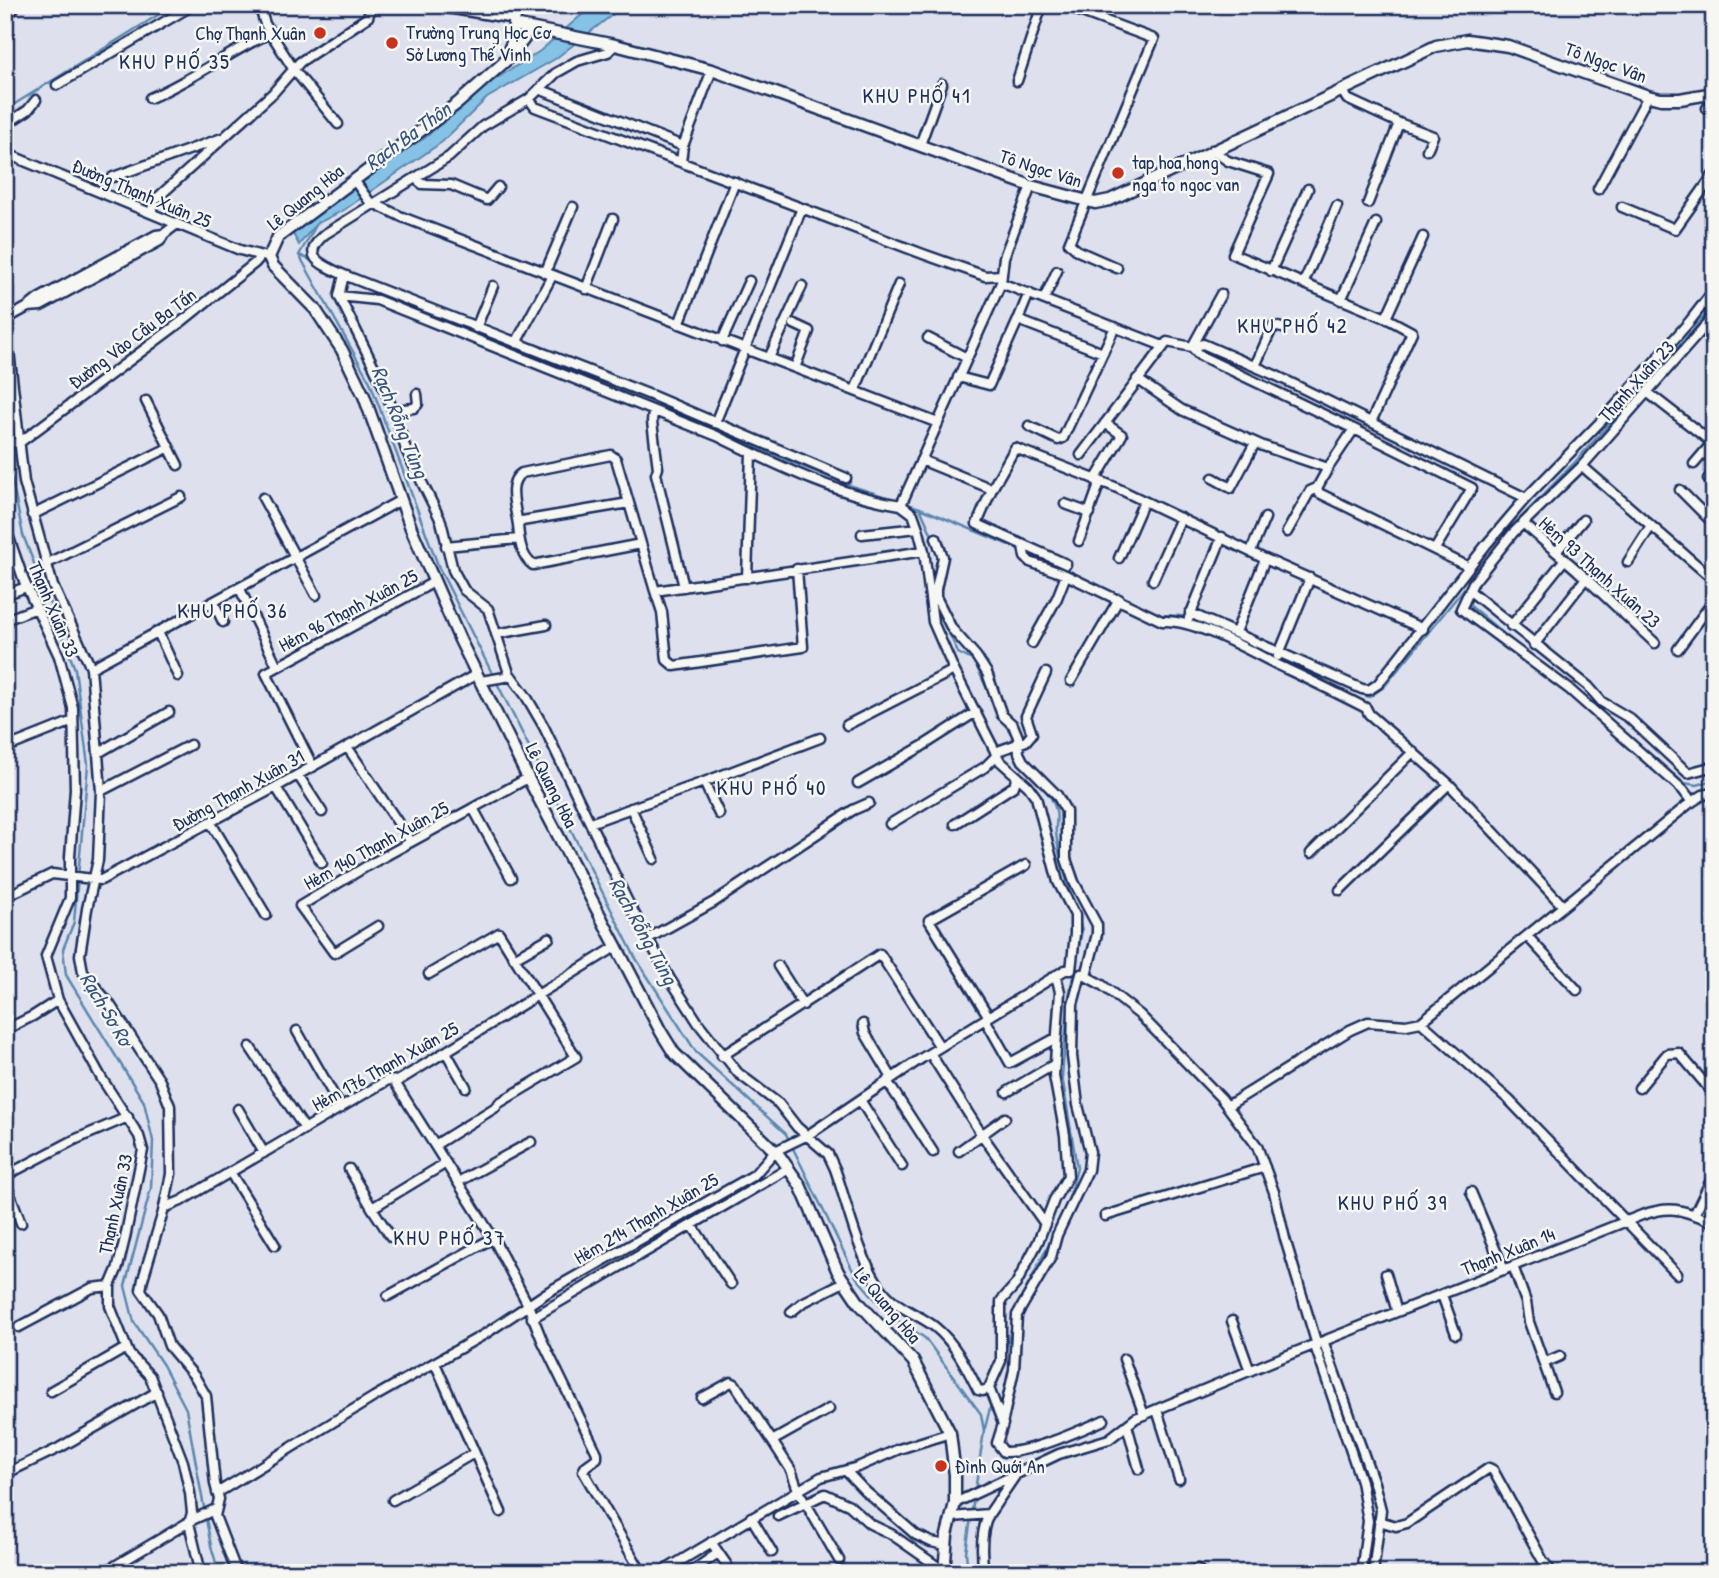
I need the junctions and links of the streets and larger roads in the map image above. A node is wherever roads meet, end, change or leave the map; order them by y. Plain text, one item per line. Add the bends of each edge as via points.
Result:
1 (16, 5) edge
2 (193, 5) edge
3 (259, 5) edge
4 (372, 5) edge
5 (428, 5) edge
6 (516, 5) edge
7 (1042, 5) edge
8 (1063, 5) edge
9 (1090, 10) edge
10 (8, 16) dead end
11 (515, 22) junction
12 (526, 29) junction
13 (271, 33) junction
14 (615, 45) junction
15 (503, 63) junction
16 (293, 70) junction
17 (712, 70) junction
18 (1017, 82) dead end
19 (942, 84) dead end
20 (57, 85) dead end
21 (539, 89) junction
22 (1342, 91) junction
23 (1714, 93) edge
24 (1648, 96) junction
25 (150, 98) dead end
26 (529, 99) junction
27 (36, 100) dead end
28 (1399, 123) junction
29 (338, 124) dead end
30 (5, 125) edge
31 (226, 136) junction
32 (920, 145) junction
33 (684, 148) junction
34 (1212, 150) junction
35 (1427, 150) dead end
36 (5, 153) edge
37 (682, 161) junction
38 (1714, 174) edge
39 (113, 177) dead end
40 (415, 178) junction
41 (355, 183) junction
42 (735, 183) junction
43 (1031, 186) junction
44 (498, 187) dead end
45 (1308, 189) dead end
46 (1598, 189) dead end
47 (1088, 201) junction
48 (372, 203) junction
49 (1368, 203) dead end
50 (1336, 206) dead end
51 (573, 207) dead end
52 (1622, 207) dead end
53 (802, 208) junction
54 (151, 213) junction
55 (613, 219) dead end
56 (1376, 223) dead end
57 (177, 224) junction
58 (1423, 237) dead end
59 (265, 256) junction
60 (1117, 268) dead end
61 (1057, 271) dead end
62 (1271, 271) junction
63 (548, 274) junction
64 (344, 275) junction
65 (1002, 279) junction
66 (749, 281) dead end
67 (1304, 282) junction
68 (899, 284) dead end
69 (493, 286) dead end
70 (802, 286) dead end
71 (586, 289) junction
72 (1714, 290) edge
73 (1028, 293) junction
74 (1221, 294) dead end
75 (1046, 295) junction
76 (339, 296) junction
77 (1340, 300) junction
78 (1714, 316) edge
79 (6, 318) edge
80 (1386, 318) junction
81 (1018, 320) junction
82 (679, 324) junction
83 (794, 324) dead end
84 (1115, 327) junction
85 (476, 328) junction
86 (1282, 328) dead end
87 (928, 338) dead end
88 (722, 341) junction
89 (516, 343) junction
90 (1163, 346) junction
91 (1192, 347) junction
92 (746, 350) junction
93 (1102, 353) junction
94 (769, 358) junction
95 (967, 358) junction
96 (1255, 366) junction
97 (795, 368) junction
98 (958, 377) junction
99 (1138, 379) junction
100 (855, 390) junction
101 (1647, 392) junction
102 (417, 394) dead end
103 (146, 401) dead end
104 (396, 410) junction
105 (653, 411) junction
106 (1370, 422) junction
107 (715, 423) junction
108 (938, 423) junction
109 (1105, 424) junction
110 (1029, 426) dead end
111 (1354, 429) junction
112 (5, 442) edge
113 (19, 443) junction
114 (1255, 443) junction
115 (1713, 443) edge
116 (750, 446) junction
117 (168, 448) junction
118 (1081, 455) dead end
119 (921, 460) junction
120 (1694, 464) dead end
121 (178, 465) dead end
122 (1582, 466) junction
123 (1328, 468) junction
124 (846, 478) dead end
125 (1213, 478) dead end
126 (1097, 481) junction
127 (1317, 488) junction
128 (992, 489) junction
129 (1680, 490) dead end
130 (181, 498) dead end
131 (263, 498) dead end
132 (1525, 498) junction
133 (401, 500) junction
134 (903, 501) junction
135 (1144, 501) junction
136 (629, 503) junction
137 (1065, 504) dead end
138 (1090, 513) junction
139 (32, 515) junction
140 (1181, 518) junction
141 (1265, 518) dead end
142 (1583, 520) dead end
143 (1524, 524) junction
144 (1714, 524) edge
145 (519, 525) junction
146 (1651, 526) junction
147 (918, 528) junction
148 (1287, 532) dead end
149 (6, 533) edge
150 (862, 534) dead end
151 (1222, 537) junction
152 (936, 538) dead end
153 (519, 539) junction
154 (1079, 541) dead end
155 (641, 544) junction
156 (446, 546) junction
157 (1435, 549) junction
158 (924, 551) junction
159 (1024, 551) junction
160 (1251, 551) junction
161 (1556, 552) junction
162 (296, 558) junction
163 (1119, 558) dead end
164 (1265, 559) junction
165 (1565, 559) junction
166 (1628, 562) dead end
167 (46, 564) junction
168 (1066, 564) dead end
169 (1469, 567) junction
170 (797, 569) junction
171 (1066, 575) junction
172 (747, 578) junction
173 (1310, 578) junction
174 (1586, 578) junction
175 (1153, 580) dead end
176 (1714, 580) edge
177 (435, 582) junction
178 (26, 587) junction
179 (684, 587) junction
180 (240, 589) junction
181 (655, 591) junction
182 (1470, 591) junction
183 (5, 595) edge
184 (316, 595) dead end
185 (1119, 599) junction
186 (1714, 600) edge
187 (214, 603) junction
188 (37, 608) junction
189 (1189, 619) junction
190 (5, 620) edge
191 (223, 622) dead end
192 (546, 625) dead end
193 (1511, 626) junction
194 (1423, 629) junction
195 (158, 632) junction
196 (1236, 632) junction
197 (496, 634) junction
198 (1032, 643) dead end
199 (1655, 643) dead end
200 (1534, 645) junction
201 (1678, 649) dead end
202 (1279, 652) junction
203 (1275, 663) junction
204 (277, 666) junction
205 (91, 668) junction
206 (954, 670) junction
207 (1046, 673) dead end
208 (178, 676) dead end
209 (508, 676) junction
210 (482, 678) junction
211 (1072, 681) dead end
212 (169, 712) dead end
213 (976, 712) junction
214 (73, 721) junction
215 (847, 725) dead end
216 (820, 738) dead end
217 (1018, 744) junction
218 (190, 745) dead end
219 (5, 748) edge
220 (348, 748) junction
221 (998, 752) junction
222 (1413, 752) junction
223 (98, 753) junction
224 (1714, 766) edge
225 (313, 767) junction
226 (299, 775) junction
227 (1017, 776) junction
228 (528, 778) junction
229 (704, 782) junction
230 (858, 783) dead end
231 (1449, 784) junction
232 (276, 787) junction
233 (101, 791) junction
234 (1714, 793) edge
235 (1692, 802) junction
236 (869, 803) dead end
237 (473, 808) junction
238 (631, 808) junction
239 (321, 812) dead end
240 (719, 814) dead end
241 (211, 823) junction
242 (590, 823) junction
243 (890, 824) dead end
244 (955, 824) dead end
245 (411, 842) junction
246 (1311, 853) dead end
247 (654, 859) dead end
248 (323, 863) dead end
249 (1026, 865) dead end
250 (72, 876) junction
251 (511, 878) dead end
252 (93, 881) junction
253 (1340, 890) dead end
254 (5, 897) edge
255 (1563, 906) junction
256 (266, 915) dead end
257 (378, 926) dead end
258 (1527, 936) junction
259 (549, 938) dead end
260 (649, 939) junction
261 (617, 946) junction
262 (514, 958) junction
263 (778, 966) dead end
264 (1079, 973) junction
265 (429, 974) dead end
266 (1056, 975) junction
267 (1577, 990) dead end
268 (538, 996) junction
269 (58, 1000) junction
270 (803, 1005) junction
271 (987, 1018) junction
272 (1421, 1022) junction
273 (863, 1024) dead end
274 (5, 1030) edge
275 (297, 1031) dead end
276 (1056, 1038) junction
277 (250, 1047) dead end
278 (940, 1047) junction
279 (446, 1052) junction
280 (930, 1053) junction
281 (723, 1056) junction
282 (1055, 1064) junction
283 (890, 1080) junction
284 (394, 1081) junction
285 (466, 1087) dead end
286 (1639, 1088) dead end
287 (1714, 1088) edge
288 (1007, 1092) dead end
289 (860, 1100) junction
290 (1227, 1106) junction
291 (341, 1108) junction
292 (238, 1109) dead end
293 (128, 1117) junction
294 (1005, 1118) dead end
295 (305, 1129) junction
296 (982, 1135) junction
297 (806, 1136) junction
298 (531, 1142) dead end
299 (435, 1145) junction
300 (959, 1151) dead end
301 (778, 1152) junction
302 (933, 1152) dead end
303 (264, 1153) junction
304 (446, 1163) junction
305 (902, 1166) dead end
306 (1265, 1167) junction
307 (789, 1168) junction
308 (349, 1169) dead end
309 (230, 1172) junction
310 (1714, 1174) edge
311 (5, 1176) edge
312 (5, 1181) edge
313 (458, 1182) junction
314 (1471, 1192) dead end
315 (164, 1208) junction
316 (372, 1208) junction
317 (1694, 1215) junction
318 (1105, 1216) dead end
319 (1627, 1221) junction
320 (1714, 1222) edge
321 (21, 1223) dead end
322 (1045, 1224) junction
323 (692, 1225) junction
324 (391, 1237) dead end
325 (492, 1238) junction
326 (275, 1245) dead end
327 (1513, 1266) junction
328 (1504, 1270) junction
329 (1386, 1274) dead end
330 (1677, 1274) dead end
331 (844, 1282) junction
332 (731, 1284) dead end
333 (110, 1286) junction
334 (1442, 1295) junction
335 (388, 1296) dead end
336 (528, 1305) junction
337 (790, 1312) dead end
338 (1398, 1312) junction
339 (532, 1318) junction
340 (1233, 1321) dead end
341 (19, 1327) dead end
342 (1456, 1334) dead end
343 (1318, 1345) junction
344 (125, 1348) junction
345 (1560, 1356) dead end
346 (1124, 1359) dead end
347 (435, 1363) junction
348 (1544, 1363) junction
349 (1250, 1371) junction
350 (989, 1388) junction
351 (51, 1391) dead end
352 (157, 1392) junction
353 (1554, 1392) dead end
354 (702, 1398) dead end
355 (829, 1409) dead end
356 (1157, 1410) junction
357 (1144, 1415) junction
358 (1002, 1419) junction
359 (1104, 1420) dead end
360 (1127, 1425) junction
361 (950, 1433) junction
362 (772, 1441) junction
363 (474, 1453) junction
364 (1139, 1469) dead end
365 (846, 1471) junction
366 (5, 1474) edge
367 (1017, 1474) junction
368 (1180, 1479) dead end
369 (799, 1490) junction
370 (217, 1493) junction
371 (393, 1500) dead end
372 (960, 1501) junction
373 (806, 1503) junction
374 (214, 1510) junction
375 (500, 1512) dead end
376 (986, 1515) junction
377 (778, 1516) dead end
378 (751, 1517) junction
379 (956, 1517) junction
380 (192, 1521) junction
381 (1379, 1521) junction
382 (711, 1542) junction
383 (946, 1545) junction
384 (772, 1552) dead end
385 (718, 1553) junction
386 (839, 1560) dead end
387 (727, 1565) dead end
388 (944, 1572) edge
389 (103, 1573) edge
390 (201, 1573) edge
391 (237, 1573) edge
392 (642, 1573) edge
393 (660, 1573) edge
394 (689, 1573) edge
395 (984, 1573) edge
396 (1186, 1573) edge
397 (1202, 1573) edge
398 (1361, 1573) edge
399 (1373, 1573) edge
400 (1552, 1573) edge

1 - 10 street
2 - 20 street
3 - 13 street
4 - 16 street via 368,17
5 - 11 street, Tô Ngọc Vân
6 - 11 street
7 - 18 street
8 - 9 street
9 - 47 street via 1154,39
11 - 12 street, Tô Ngọc Vân
11 - 15 street
12 - 14 street, Tô Ngọc Vân
12 - 15 street, Lê Quang Hòa via 517,50
13 - 16 street
13 - 25 street
14 - 17 street, Tô Ngọc Vân
14 - 21 street via 608,52 577,61
15 - 41 street, Lê Quang Hòa
16 - 29 street
16 - 31 street
17 - 32 street, Tô Ngọc Vân
17 - 33 street
19 - 32 street
21 - 26 street
21 - 33 street
22 - 24 street, Tô Ngọc Vân via 1436,46 1467,40 1508,46
22 - 28 street via 1347,99
22 - 34 street, Tô Ngọc Vân
23 - 24 street, Tô Ngọc Vân via 1680,99
24 - 46 street
26 - 37 street via 535,107
26 - 40 street via 483,126 449,157
27 - 30 street
28 - 35 street via 1433,136
28 - 49 street
31 - 39 street
31 - 54 street via 155,200
32 - 43 street, Tô Ngọc Vân
33 - 37 street
34 - 47 street, Tô Ngọc Vân via 1110,200
34 - 62 street via 1228,161 1269,174 1233,254
36 - 54 street, Đường Thạnh Xuân 25
37 - 42 street
38 - 52 street via 1675,229
40 - 44 street via 422,184 451,185 487,200
40 - 48 street
41 - 48 street
41 - 59 street, Lê Quang Hòa via 278,237
42 - 53 street
42 - 82 street
43 - 47 street, Tô Ngọc Vân
43 - 65 street via 1003,257
45 - 62 street
47 - 60 street via 1069,243
48 - 63 street
48 - 64 street via 315,243 316,260
50 - 67 street
51 - 63 street
53 - 65 street
53 - 92 street
54 - 57 street, Đường Thạnh Xuân 25
55 - 71 street
56 - 77 street
57 - 59 street, Đường Thạnh Xuân 25
57 - 79 street
58 - 80 street
59 - 113 street, Đường Vào Cầu Ba Tấn
59 - 133 street, Lê Quang Hòa via 315,309 342,350 364,396
61 - 75 street
62 - 67 street
63 - 71 street
63 - 89 street
64 - 76 street
64 - 85 street
65 - 73 street
65 - 95 street
66 - 88 street
67 - 77 street
68 - 100 street
69 - 85 street
70 - 94 street
71 - 82 street
72 - 132 street via 1611,411
73 - 75 street
73 - 81 street
74 - 91 street
75 - 84 street
76 - 104 street
76 - 105 street via 377,300
77 - 80 street
78 - 101 street, Thạnh Xuân 23
79 - 113 street
80 - 106 street via 1412,332
81 - 93 street
81 - 98 street via 989,385
82 - 88 street
83 - 97 street via 809,331
84 - 90 street
84 - 93 street
85 - 89 street
86 - 96 street via 1273,326
87 - 95 street
88 - 92 street
89 - 107 street
90 - 91 street via 1167,342
90 - 99 street
91 - 96 street via 1203,344
91 - 111 street via 1199,355
92 - 94 street
92 - 107 street
93 - 110 street via 1063,438 1058,440
94 - 97 street
95 - 98 street
96 - 106 street
97 - 100 street
98 - 108 street
99 - 109 street
99 - 114 street via 1182,410
100 - 108 street
101 - 115 street
101 - 122 street, Thạnh Xuân 23
102 - 104 street via 414,408
103 - 117 street
104 - 156 street via 405,450 441,521
105 - 116 street
105 - 179 street via 656,474
106 - 132 street
107 - 116 street
108 - 119 street
109 - 118 street
109 - 126 street via 1122,435
111 - 123 street
111 - 157 street via 1472,488
112 - 113 street
113 - 139 street
114 - 123 street
114 - 125 street via 1231,488
115 - 120 street
116 - 124 street
116 - 134 street via 828,485 882,502
116 - 172 street
117 - 121 street
117 - 139 street
119 - 128 street
119 - 134 street
122 - 143 street, Thạnh Xuân 23
122 - 146 street
123 - 127 street
126 - 128 street via 1016,448
126 - 135 street
126 - 138 street
127 - 148 street via 1310,491
127 - 157 street via 1319,493
128 - 159 street via 977,524
129 - 144 street
130 - 167 street
131 - 162 street
132 - 169 street
133 - 162 street
133 - 177 street, Lê Quang Hòa
134 - 147 street
135 - 140 street
135 - 163 street
136 - 145 street
136 - 145 street via 616,459 604,455 516,477
136 - 155 street
137 - 138 street
138 - 154 street
139 - 167 street
140 - 151 street
140 - 175 street
141 - 160 street
142 - 161 street
143 - 161 street, Hẻm 93 Thạnh Xuân 23
143 - 182 street, Thạnh Xuân 23
145 - 153 street
146 - 166 street
146 - 176 street
147 - 150 street
147 - 158 street
149 - 178 street, Thạnh Xuân 33
151 - 160 street
151 - 189 street
152 - 217 street via 943,557 936,597 952,629 987,673 995,701 1013,725
153 - 155 street via 533,565
153 - 156 street
155 - 181 street
156 - 197 street via 464,590 488,610
157 - 169 street
158 - 170 street
158 - 206 street via 933,622
159 - 168 street via 1027,546
159 - 171 street via 1030,562
160 - 164 street
161 - 165 street, Hẻm 93 Thạnh Xuân 23
162 - 180 street
162 - 184 street
164 - 173 street
164 - 196 street
165 - 174 street, Hẻm 93 Thạnh Xuân 23
165 - 193 street
167 - 205 street
169 - 194 street
170 - 172 street
170 - 181 street via 803,647 674,666 667,660
171 - 185 street
171 - 198 street
172 - 179 street
173 - 194 street
173 - 202 street
174 - 199 street, Hẻm 93 Thạnh Xuân 23
174 - 200 street
177 - 204 street, Hẻm 96 Thạnh Xuân 25
177 - 210 street, Lê Quang Hòa
178 - 183 street
178 - 188 street, Thạnh Xuân 33
179 - 181 street
180 - 187 street
180 - 204 street
182 - 193 street
182 - 235 street, Thạnh Xuân 23 via 1461,608 1569,690
185 - 189 street via 1162,621
185 - 211 street
186 - 201 street
187 - 191 street
187 - 195 street
188 - 190 street
188 - 214 street, Thạnh Xuân 33 via 59,656
189 - 196 street
189 - 203 street
192 - 197 street
193 - 200 street
194 - 202 street via 1369,690
195 - 205 street
195 - 208 street
196 - 202 street
197 - 209 street
200 - 224 street via 1602,702 1629,718 1688,773
202 - 203 street
203 - 222 street via 1366,708
204 - 225 street via 266,673
205 - 223 street
206 - 213 street
206 - 215 street
207 - 217 street via 1026,716 1032,734
209 - 210 street, Đường Thạnh Xuân 31
209 - 242 street via 544,727
210 - 220 street, Đường Thạnh Xuân 31
210 - 228 street, Lê Quang Hòa
212 - 223 street
213 - 221 street
213 - 230 street
214 - 219 street
214 - 250 street, Thạnh Xuân 33
216 - 229 street
217 - 221 street
217 - 264 street via 1023,761 1057,794 1066,811 1066,859 1097,925
218 - 233 street
220 - 225 street, Đường Thạnh Xuân 31
220 - 245 street
221 - 227 street
221 - 243 street via 985,767
222 - 231 street
222 - 246 street
223 - 233 street
225 - 226 street, Đường Thạnh Xuân 31
226 - 232 street, Đường Thạnh Xuân 31
226 - 239 street
227 - 244 street via 1014,786
227 - 264 street via 1036,797 1058,882 1075,915
228 - 237 street, Hẻm 140 Thạnh Xuân 25
228 - 261 street, Lê Quang Hòa
229 - 238 street
229 - 240 street
231 - 253 street
231 - 255 street
232 - 241 street, Đường Thạnh Xuân 31
232 - 248 street
233 - 252 street
234 - 235 street
235 - 255 street
236 - 260 street
237 - 245 street, Hẻm 140 Thạnh Xuân 25
237 - 251 street
238 - 242 street
238 - 247 street
241 - 252 street, Đường Thạnh Xuân 31
241 - 256 street
242 - 260 street
245 - 257 street, Hẻm 140 Thạnh Xuân 25 via 300,906 334,953
249 - 271 street via 929,920
250 - 252 street
250 - 254 street via 52,874
250 - 269 street, Thạnh Xuân 33 via 71,898 46,956
252 - 315 street via 80,954 82,972 109,1003 167,1096 171,1174
255 - 258 street
258 - 267 street
258 - 272 street
259 - 262 street
260 - 281 street via 670,979
261 - 268 street, Hẻm 176 Thạnh Xuân 25
261 - 301 street, Lê Quang Hòa via 670,1046
262 - 265 street via 499,933
262 - 268 street
263 - 270 street
264 - 266 street via 1065,970
264 - 290 street via 1140,1016
264 - 358 street via 1072,1056 1090,1152 1088,1170 1051,1256 1017,1315 1014,1370
266 - 271 street
266 - 276 street via 1060,992
268 - 279 street, Hẻm 176 Thạnh Xuân 25
268 - 299 street via 576,1057
269 - 274 street
269 - 293 street, Thạnh Xuân 33
270 - 278 street via 880,954
270 - 281 street
271 - 276 street via 1010,1063
271 - 278 street
272 - 290 street via 1406,1026 1368,1022
272 - 319 street via 1510,1100
273 - 283 street
275 - 291 street
276 - 282 street
277 - 295 street
278 - 280 street
279 - 284 street, Hẻm 176 Thạnh Xuân 25
279 - 285 street
280 - 283 street
280 - 296 street
281 - 297 street via 737,1073 779,1104
282 - 288 street
282 - 322 street via 1068,1176
283 - 289 street
283 - 302 street
284 - 291 street, Hẻm 176 Thạnh Xuân 25 via 388,1080
284 - 299 street
286 - 287 street via 1672,1052 1679,1053 1707,1086
289 - 297 street
289 - 305 street
290 - 306 street via 1257,1146
291 - 295 street, Hẻm 176 Thạnh Xuân 25
292 - 303 street
293 - 311 street
293 - 333 street, Thạnh Xuân 33 via 143,1150
294 - 296 street
295 - 303 street, Hẻm 176 Thạnh Xuân 25
296 - 300 street
296 - 322 street
297 - 301 street
297 - 350 street via 828,1154 877,1283 888,1297 951,1343 978,1390
298 - 313 street
299 - 304 street
301 - 307 street, Lê Quang Hòa
301 - 336 street, Hẻm 214 Thạnh Xuân 25 via 754,1175
303 - 309 street, Hẻm 176 Thạnh Xuân 25
304 - 313 street
304 - 316 street
306 - 318 street
306 - 343 street
307 - 323 street
307 - 331 street, Lê Quang Hòa
308 - 316 street
309 - 315 street, Hẻm 176 Thạnh Xuân 25
309 - 326 street
310 - 317 street
312 - 321 street
313 - 325 street
314 - 328 street
315 - 370 street via 141,1290 158,1314 169,1346 206,1396
316 - 324 street
317 - 319 street, Thạnh Xuân 14 via 1676,1209 1657,1210
317 - 320 street, Thạnh Xuân 14
319 - 327 street, Thạnh Xuân 14
319 - 330 street
322 - 350 street via 1016,1284 1001,1301 1001,1361
323 - 332 street
323 - 339 street
325 - 335 street
325 - 336 street
327 - 328 street, Thạnh Xuân 14
327 - 348 street
328 - 334 street, Thạnh Xuân 14
329 - 338 street
331 - 337 street
331 - 361 street, Lê Quang Hòa via 913,1361
333 - 341 street via 92,1288
333 - 344 street, Thạnh Xuân 33 via 110,1306
334 - 338 street, Thạnh Xuân 14
334 - 342 street
336 - 339 street
336 - 347 street, Hẻm 214 Thạnh Xuân 25
338 - 343 street, Thạnh Xuân 14
339 - 392 street via 597,1453 583,1471
340 - 349 street
343 - 349 street, Thạnh Xuân 14
343 - 381 street via 1374,1483
343 - 398 street via 1361,1481 1368,1521
344 - 351 street
344 - 352 street, Thạnh Xuân 33 via 150,1376
345 - 348 street
346 - 357 street
347 - 363 street
347 - 370 street, Hẻm 214 Thạnh Xuân 25
348 - 353 street
349 - 356 street, Thạnh Xuân 14
350 - 358 street
352 - 366 street
352 - 380 street, Thạnh Xuân 33 via 183,1462
354 - 362 street via 734,1382
355 - 362 street
356 - 357 street, Thạnh Xuân 14
356 - 368 street
357 - 360 street, Thạnh Xuân 14
358 - 359 street via 998,1443 1004,1452
360 - 364 street
360 - 367 street, Thạnh Xuân 14 via 1109,1439 1059,1454
361 - 365 street
361 - 372 street, Lê Quang Hòa
362 - 369 street
363 - 371 street
363 - 375 street
365 - 369 street via 821,1477
365 - 383 street via 916,1535
367 - 372 street, Thạnh Xuân 14
367 - 376 street
369 - 373 street
369 - 378 street
370 - 374 street
372 - 379 street, Lê Quang Hòa
373 - 377 street
373 - 386 street
373 - 388 street via 825,1494 849,1505
374 - 380 street
374 - 391 street
376 - 379 street
376 - 395 street via 981,1558
378 - 382 street
378 - 384 street
379 - 383 street, Lê Quang Hòa
380 - 389 street
380 - 390 street, Thạnh Xuân 33
381 - 399 street
381 - 400 street via 1396,1526 1407,1523 1489,1468
382 - 385 street
382 - 393 street
383 - 388 street, Lê Quang Hòa
385 - 387 street
385 - 394 street
396 - 397 street via 1197,1569

